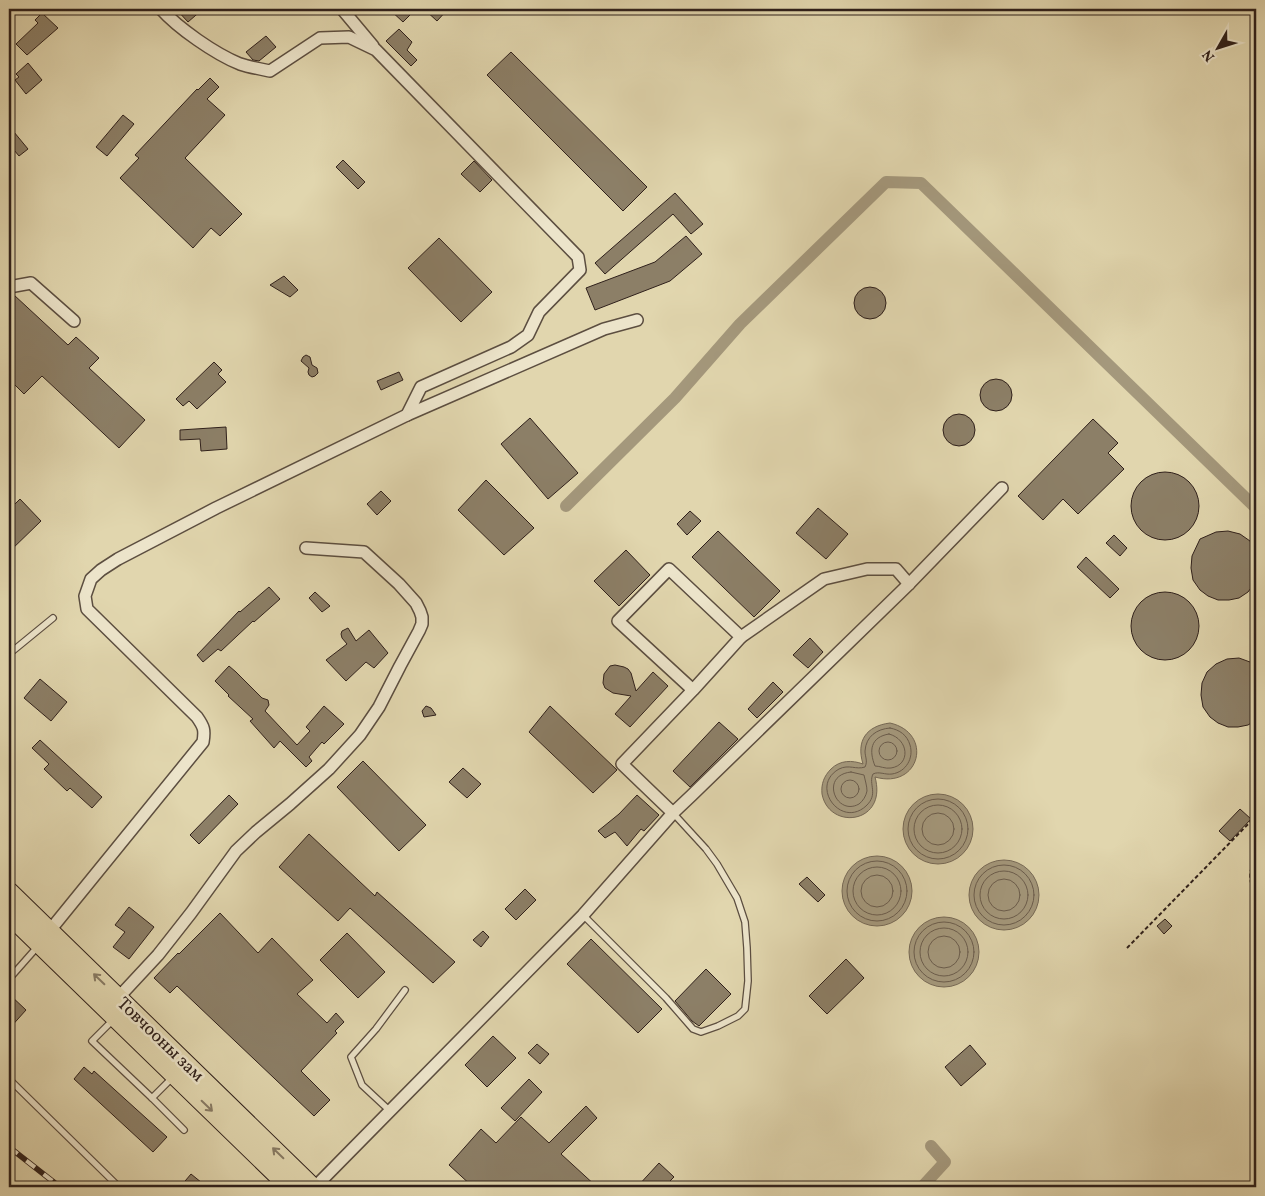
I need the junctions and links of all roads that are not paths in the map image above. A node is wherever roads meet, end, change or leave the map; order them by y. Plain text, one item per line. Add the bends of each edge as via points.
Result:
1 (161, 9) edge
2 (342, 9) edge
3 (376, 50) junction
4 (9, 288) edge
5 (637, 320) dead end
6 (74, 322) dead end
7 (407, 415) junction
8 (1002, 488) dead end
9 (306, 548) dead end
10 (909, 584) junction
11 (53, 618) dead end
12 (741, 637) junction
13 (9, 654) edge
14 (693, 690) junction
15 (673, 813) junction
16 (9, 892) edge
17 (9, 914) edge
18 (583, 915) junction
19 (45, 937) junction
20 (9, 979) edge
21 (405, 990) dead end
22 (118, 998) junction
23 (116, 1018) junction
24 (175, 1075) junction
25 (9, 1079) edge
26 (152, 1098) junction
27 (390, 1111) junction
28 (184, 1130) dead end
29 (119, 1187) edge
30 (290, 1187) edge
31 (314, 1187) edge

1 - 3 street via 216,51 240,64 270,71 320,38 349,37
2 - 3 street
3 - 7 street via 578,257 580,270 539,312 528,335 510,347 421,387
4 - 6 street via 31,282
5 - 7 street via 604,329
7 - 19 street via 216,508 118,559 91,579 85,596 87,608 197,717 204,731 203,742
8 - 10 street
9 - 22 street via 364,552 416,603 422,617 420,631 380,707 360,735 328,769 236,852 158,954
10 - 12 street via 896,568 824,579
10 - 15 street
11 - 13 lane
12 - 14 street
12 - 14 street via 669,569 618,622
14 - 15 street via 622,764
15 - 18 street
15 - 18 lane via 706,849 737,898 746,931 748,981 745,1009 718,1026 701,1032 693,1029
16 - 19 highway, Товчооны зам
17 - 19 highway, Товчооны зам
18 - 27 street
19 - 20 lane
22 -> 19 highway, Товчооны зам
19 - 23 highway, Товчооны зам
21 - 27 lane via 351,1057 362,1084
31 -> 22 highway, Товчооны зам
23 - 24 highway, Товчооны зам
23 - 26 lane via 92,1041
24 - 26 lane
24 -> 30 highway, Товчооны зам
25 - 29 lane
26 - 28 lane
27 - 31 street

